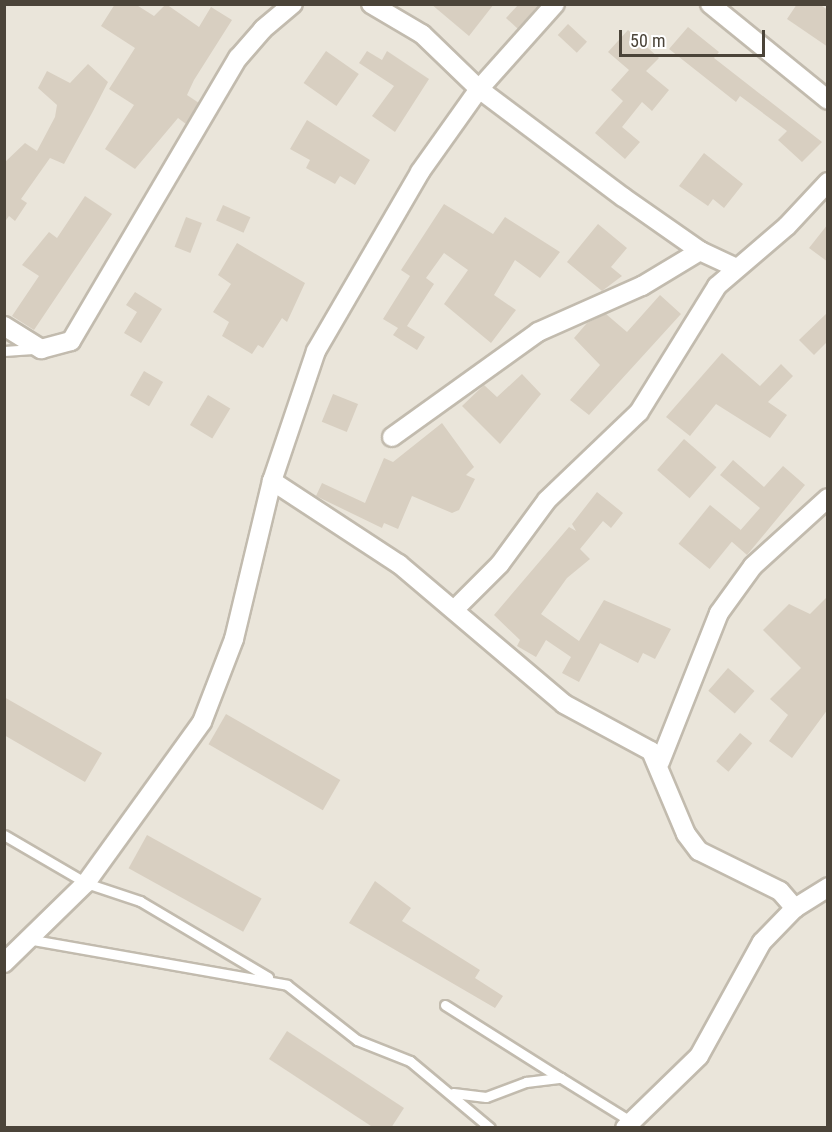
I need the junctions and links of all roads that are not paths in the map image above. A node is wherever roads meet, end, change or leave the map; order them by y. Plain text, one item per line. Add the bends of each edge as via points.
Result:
1 (293, 4) edge
2 (371, 4) edge
3 (402, 4) edge
4 (555, 4) edge
5 (710, 4) edge
6 (422, 34) junction
7 (479, 89) junction
8 (828, 100) edge
9 (828, 182) edge
10 (700, 251) junction
11 (736, 268) junction
12 (4, 326) edge
13 (41, 349) junction
14 (4, 351) edge
15 (392, 437) dead end
16 (272, 481) junction
17 (828, 498) edge
18 (454, 610) junction
19 (660, 762) junction
20 (4, 835) edge
21 (86, 883) junction
22 (828, 887) edge
23 (795, 908) junction
24 (33, 940) junction
25 (4, 963) edge
26 (272, 980) junction
27 (445, 1005) dead end
28 (561, 1078) junction
29 (452, 1093) junction
30 (629, 1125) edge
31 (490, 1128) edge

1 - 13 street via 238,58 78,332 60,347
2 - 6 street
3 - 6 street
4 - 7 street
5 - 8 street
6 - 7 street
7 - 10 street
7 - 16 street via 420,172 316,351
9 - 11 street via 787,226
10 - 11 street
10 - 15 street via 642,286 538,332
11 - 18 street via 697,312 639,412 547,500 500,564
12 - 13 street
13 - 14 lane
16 - 18 street via 356,533
16 - 21 street via 211,706
17 - 19 street via 753,566 719,613
18 - 19 street via 564,704 634,741
19 - 23 street via 686,834 699,851 780,891
20 - 21 lane
21 - 24 street
21 - 26 lane via 140,901
22 - 23 street
23 - 30 street via 744,967 699,1056
24 - 25 street
24 - 26 lane
26 - 29 lane via 297,991 349,1035 410,1061
27 - 28 lane
28 - 29 lane via 526,1082 486,1097
28 - 30 lane
29 - 31 lane

